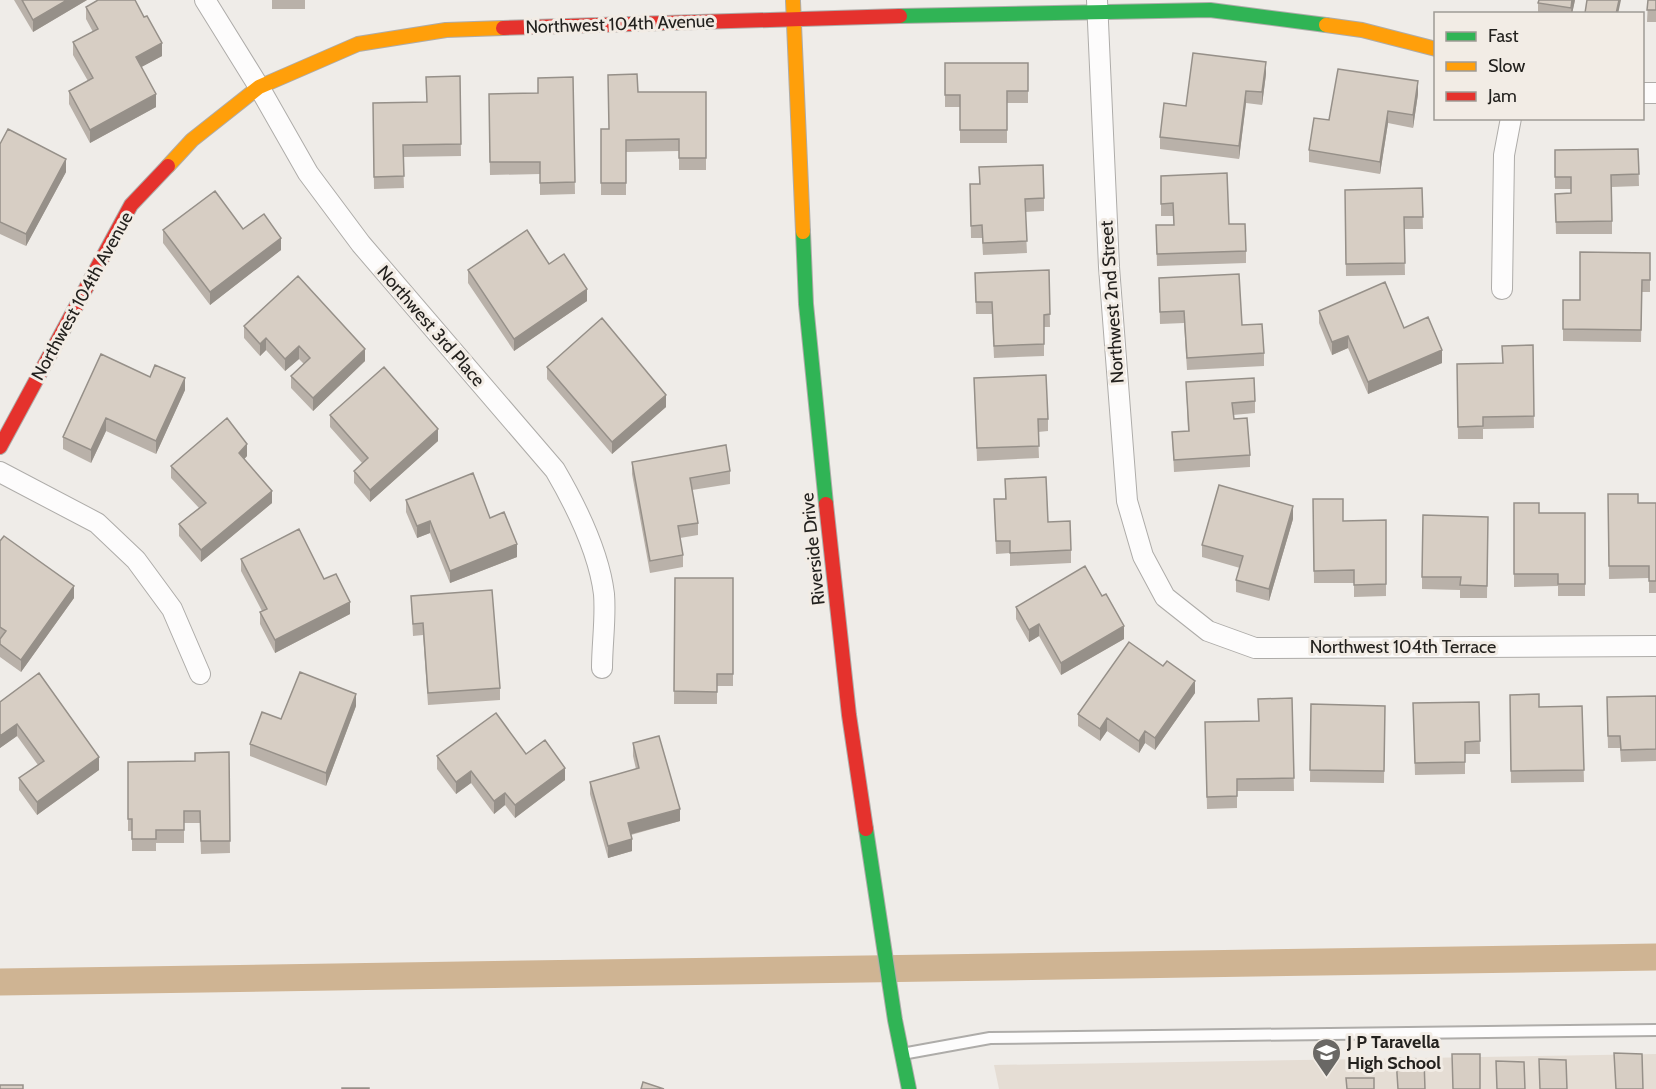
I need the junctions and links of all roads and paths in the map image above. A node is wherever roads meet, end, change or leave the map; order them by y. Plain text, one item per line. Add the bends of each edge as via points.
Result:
1 (205, 0) edge
2 (793, 0) edge
3 (1097, 6) edge
4 (794, 18) junction
5 (1434, 48) edge
6 (259, 87) junction
7 (1511, 120) edge
8 (1502, 289) dead end
9 (0, 447) edge
10 (0, 472) edge
11 (1165, 597) joint
12 (1656, 646) edge
13 (602, 668) dead end
14 (200, 674) dead end
15 (1656, 1030) edge
16 (902, 1054) junction
17 (909, 1089) edge

1 - 6 street, Northwest 3rd Place
2 - 4 street, Riverside Drive
3 - 4 street, Northwest 104th Avenue
3 - 5 street, Northwest 104th Avenue via 1210,10 1362,30
3 - 11 street, Northwest 2nd Street via 1109,267 1127,501 1143,556
4 - 6 street, Northwest 104th Avenue via 446,30 358,44
4 - 16 street, Riverside Drive via 806,304 849,715
6 - 9 street, Northwest 104th Avenue via 192,140 131,206
6 - 13 street, Northwest 3rd Place via 308,173 361,244 555,470 575,505 594,554 604,595
7 - 8 street via 1504,154
10 - 14 street via 97,524 136,560 172,609
11 - 12 street, Northwest 104th Terrace via 1208,631 1255,648
15 - 16 lane via 990,1038
16 - 17 street, Riverside Drive

